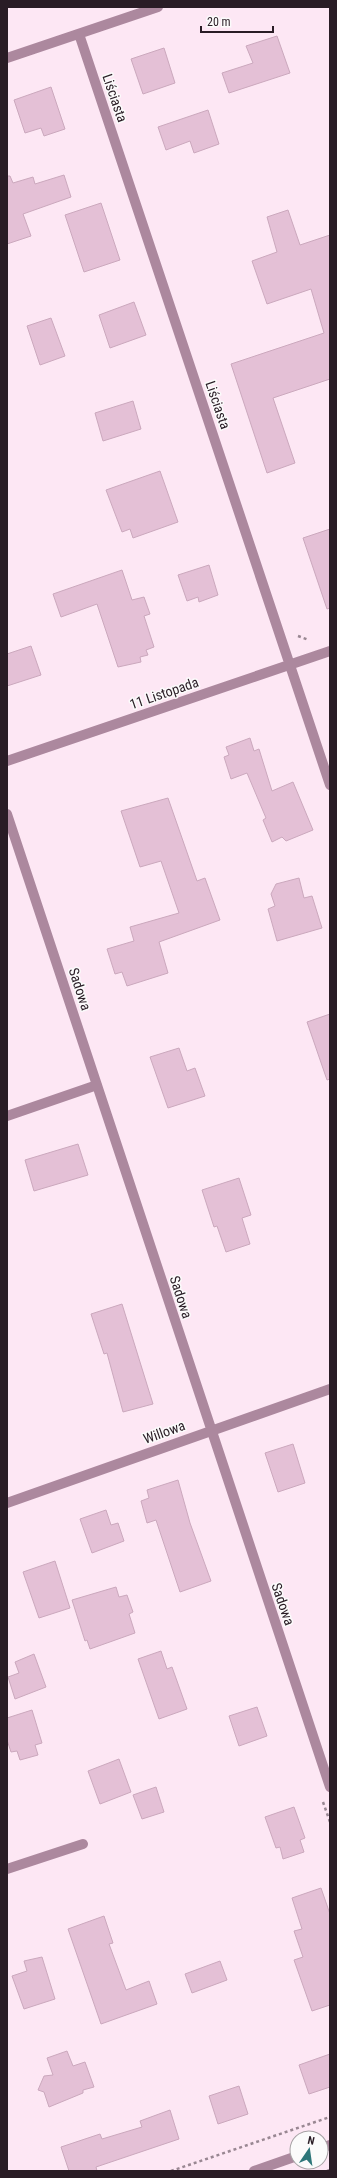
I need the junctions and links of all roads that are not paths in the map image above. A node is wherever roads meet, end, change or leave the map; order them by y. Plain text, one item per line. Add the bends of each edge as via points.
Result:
1 (158, 7) edge
2 (79, 34) junction
3 (7, 58) edge
4 (330, 652) edge
5 (291, 665) junction
6 (7, 761) edge
7 (330, 785) edge
8 (7, 814) edge
9 (97, 1085) junction
10 (7, 1116) edge
11 (330, 1389) edge
12 (210, 1430) junction
13 (7, 1502) edge
14 (330, 1787) edge
15 (83, 1844) dead end
16 (7, 1870) edge
17 (289, 2159) edge
18 (254, 2171) edge

1 - 2 street
2 - 3 street
2 - 5 street, Liściasta
4 - 5 street, 11 Listopada
5 - 6 street, 11 Listopada
5 - 7 street, Liściasta
8 - 9 street, Sadowa
9 - 10 street
9 - 12 street, Sadowa
11 - 12 street, Willowa
12 - 13 street, Willowa
12 - 14 street, Sadowa
15 - 16 street
17 - 18 street

